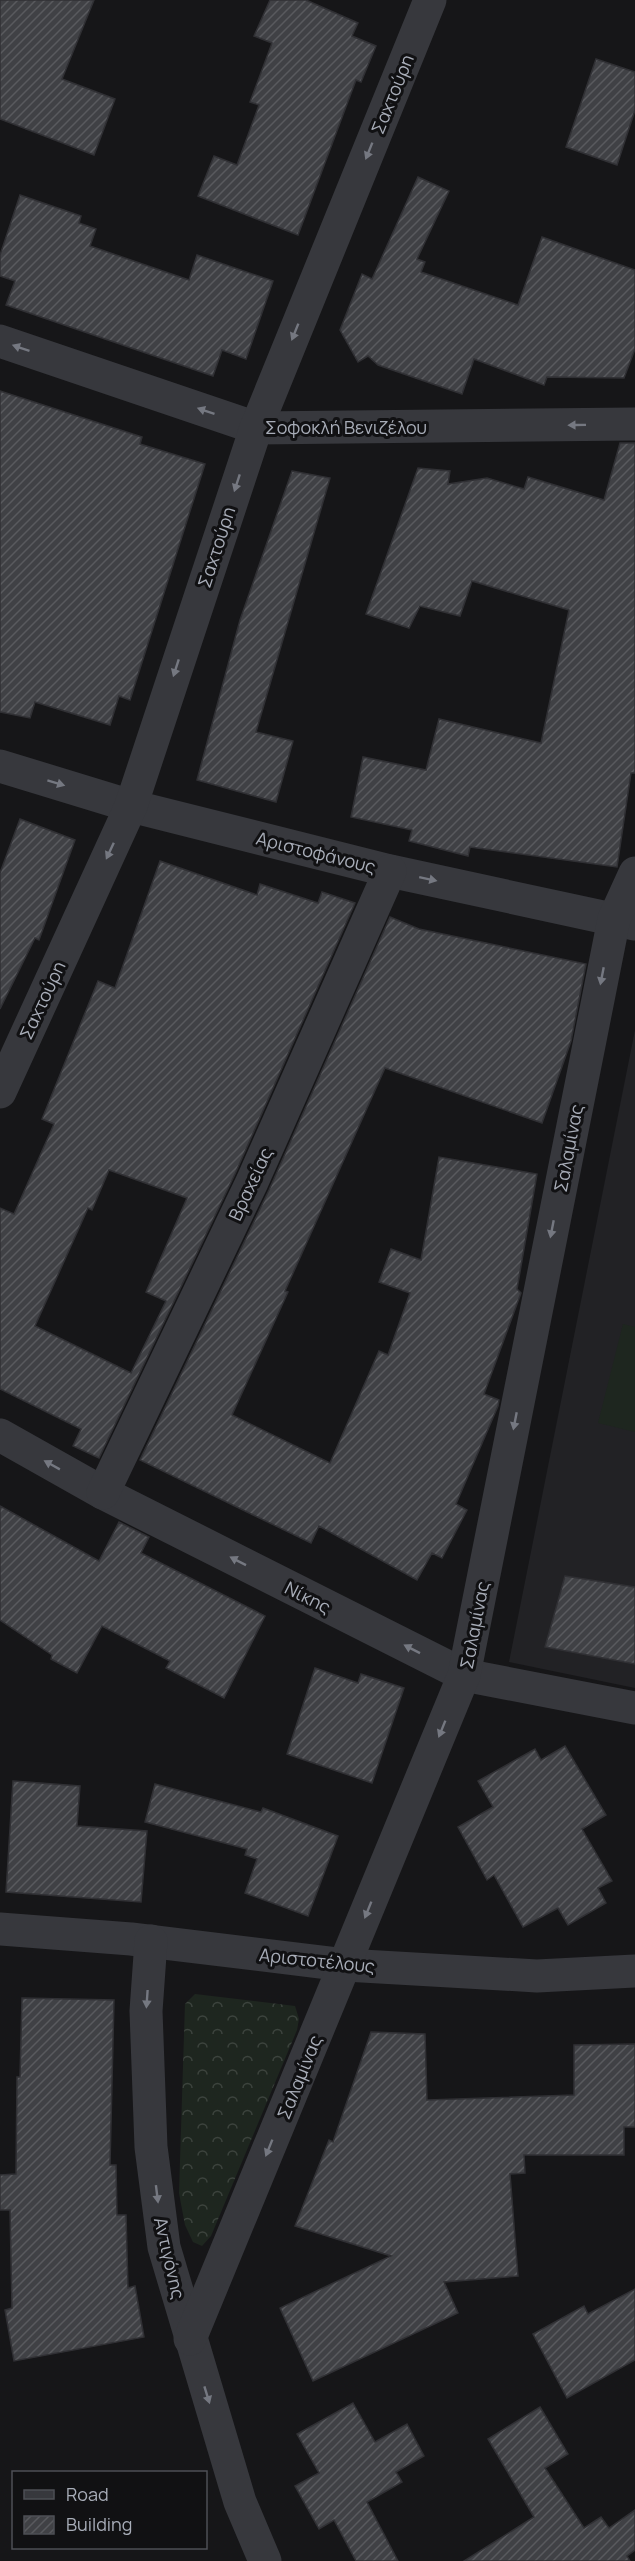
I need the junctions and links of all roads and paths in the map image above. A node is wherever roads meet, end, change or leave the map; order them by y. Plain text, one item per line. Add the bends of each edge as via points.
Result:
1 (430, 0) edge
2 (0, 341) edge
3 (635, 424) edge
4 (256, 428) junction
5 (0, 766) edge
6 (131, 806) junction
7 (390, 871) junction
8 (635, 873) edge
9 (624, 921) edge
10 (1, 1086) edge
11 (0, 1435) edge
12 (103, 1493) junction
13 (464, 1675) junction
14 (635, 1708) edge
15 (0, 1929) edge
16 (151, 1941) junction
17 (345, 1965) junction
18 (635, 1971) edge
19 (190, 2339) junction
20 (265, 2561) edge

1 -> 4 street, Σαχτούρη
4 -> 2 street, Σοφοκλή Βενιζέλου
3 -> 4 street, Σοφοκλή Βενιζέλου
4 -> 6 street, Σαχτούρη
5 -> 6 street, Αριστοφάνους
6 - 7 street, Αριστοφάνους
6 -> 10 street, Σαχτούρη
7 -> 9 street, Αριστοφάνους
7 - 12 street, Βραχείας via 252,1182
8 - 9 street, Σαλαμίνας
9 -> 13 street, Σαλαμίνας
12 -> 11 street, Νίκης
13 -> 12 street, Νίκης
13 - 14 street, Νίκης
13 -> 17 street, Σαλαμίνας
15 - 16 street, Αριστοτέλους
16 - 17 street, Αριστοτέλους
16 -> 19 street, Αντιγόνης via 146,2011 151,2147 164,2247
17 - 18 street, Αριστοτέλους via 537,1976
17 -> 19 street, Σαλαμίνας
19 -> 20 street, Αντιγόνης via 240,2502

